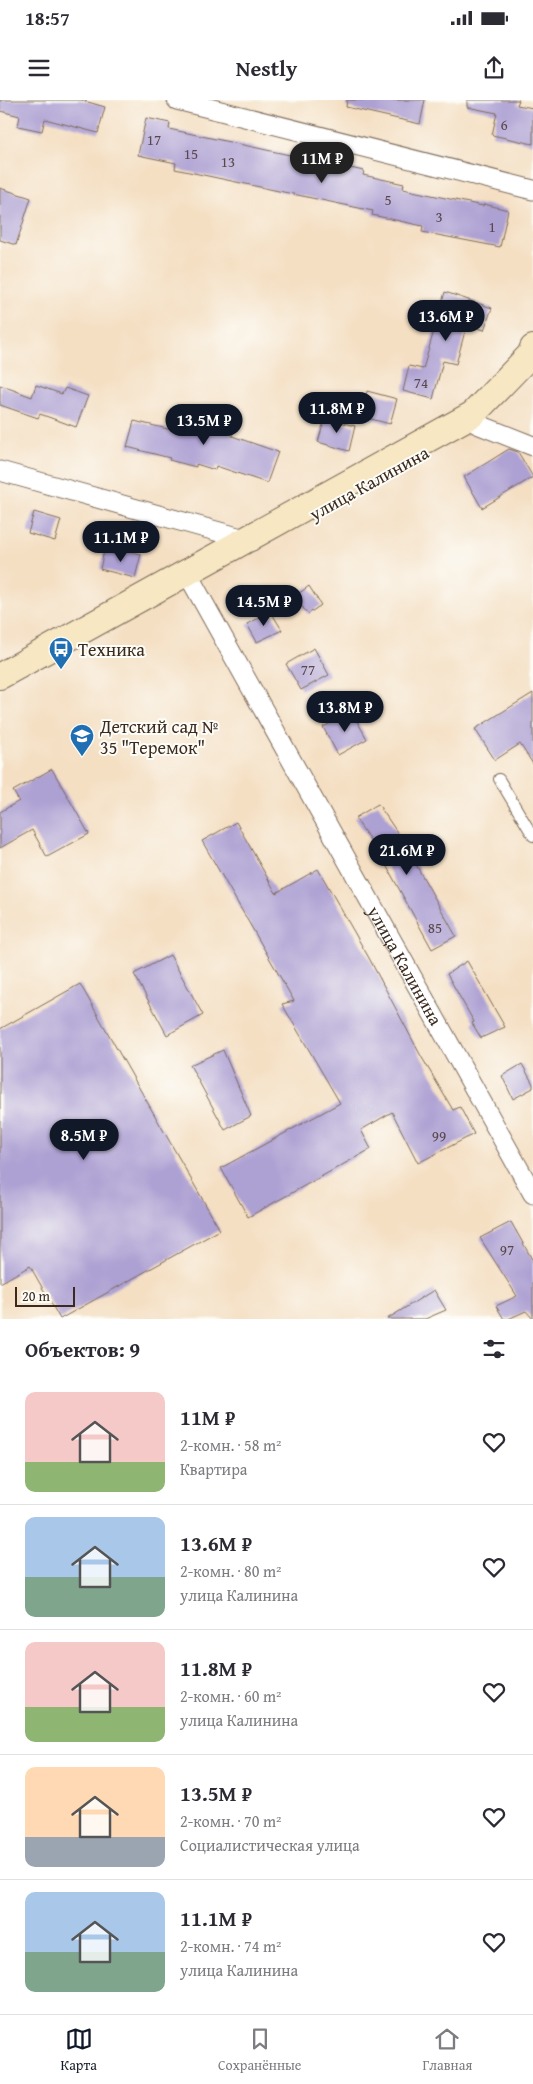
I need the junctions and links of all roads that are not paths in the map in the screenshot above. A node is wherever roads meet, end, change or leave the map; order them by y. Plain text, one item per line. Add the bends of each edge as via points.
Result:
1 (177, 100) edge
2 (533, 190) edge
3 (533, 348) edge
4 (533, 367) edge
5 (477, 424) junction
6 (533, 446) edge
7 (0, 471) edge
8 (252, 542) junction
9 (191, 580) junction
10 (0, 676) edge
11 (0, 687) edge
12 (499, 779) dead end
13 (533, 836) edge
14 (533, 1194) edge

1 - 2 street
3 - 8 main road via 473,414
4 - 5 main road, улица Калинина
5 - 6 street
5 - 8 main road, улица Калинина
7 - 8 street
8 - 9 main road, улица Калинина
8 - 10 main road
9 - 11 main road, улица Калинина
9 - 14 street, улица Калинина
12 - 13 lane

